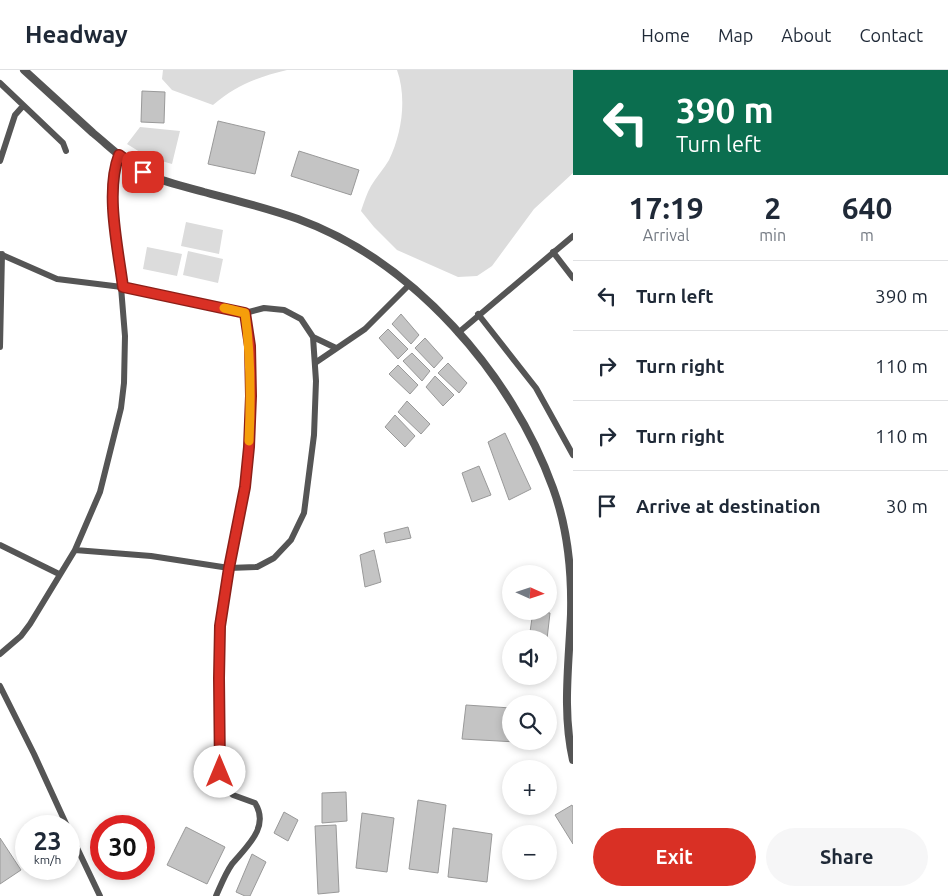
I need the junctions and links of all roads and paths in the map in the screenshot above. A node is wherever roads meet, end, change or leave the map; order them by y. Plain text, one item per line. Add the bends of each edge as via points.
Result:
1 (24, 70) edge
2 (0, 83) edge
3 (23, 106) junction
4 (66, 151) dead end
5 (119, 155) junction
6 (0, 161) edge
7 (573, 236) edge
8 (553, 252) junction
9 (1, 254) edge
10 (573, 278) edge
11 (409, 285) junction
12 (123, 287) junction
13 (245, 313) junction
14 (478, 314) junction
15 (458, 332) junction
16 (313, 337) junction
17 (0, 347) edge
18 (336, 348) junction
19 (315, 363) junction
20 (573, 455) edge
21 (0, 545) edge
22 (76, 550) junction
23 (229, 568) junction
24 (59, 574) junction
25 (572, 614) edge
26 (0, 654) edge
27 (0, 686) edge
28 (573, 760) edge
29 (62, 815) edge
30 (80, 854) edge
31 (100, 896) edge
32 (216, 896) edge

1 - 5 street
2 - 3 street
3 - 4 street via 63,142
3 - 6 street via 14,115
5 - 11 street via 143,172 161,179 264,208 336,234
5 - 12 street via 113,189
7 - 8 street
8 - 10 street
8 - 14 street
9 - 12 street via 56,279
9 - 17 street
11 - 15 street
11 - 18 street via 365,329
12 - 13 street
12 - 22 street via 125,336 121,408 100,492
13 - 16 street via 264,308 284,310 301,318
13 - 23 street via 250,346 249,447 245,487
14 - 15 street
14 - 20 street via 536,388
15 - 25 street via 511,403 553,488 566,533
16 - 18 street
16 - 19 street
18 - 19 street
19 - 23 street via 314,435 304,513 291,540 274,558 257,567
21 - 24 street
22 - 23 street via 150,556
22 - 24 street
23 - 32 street via 220,634 221,780 227,791 255,803 261,816 249,846 230,868
24 - 26 street via 30,624
25 - 28 street via 567,728
27 - 29 street
30 - 31 street

